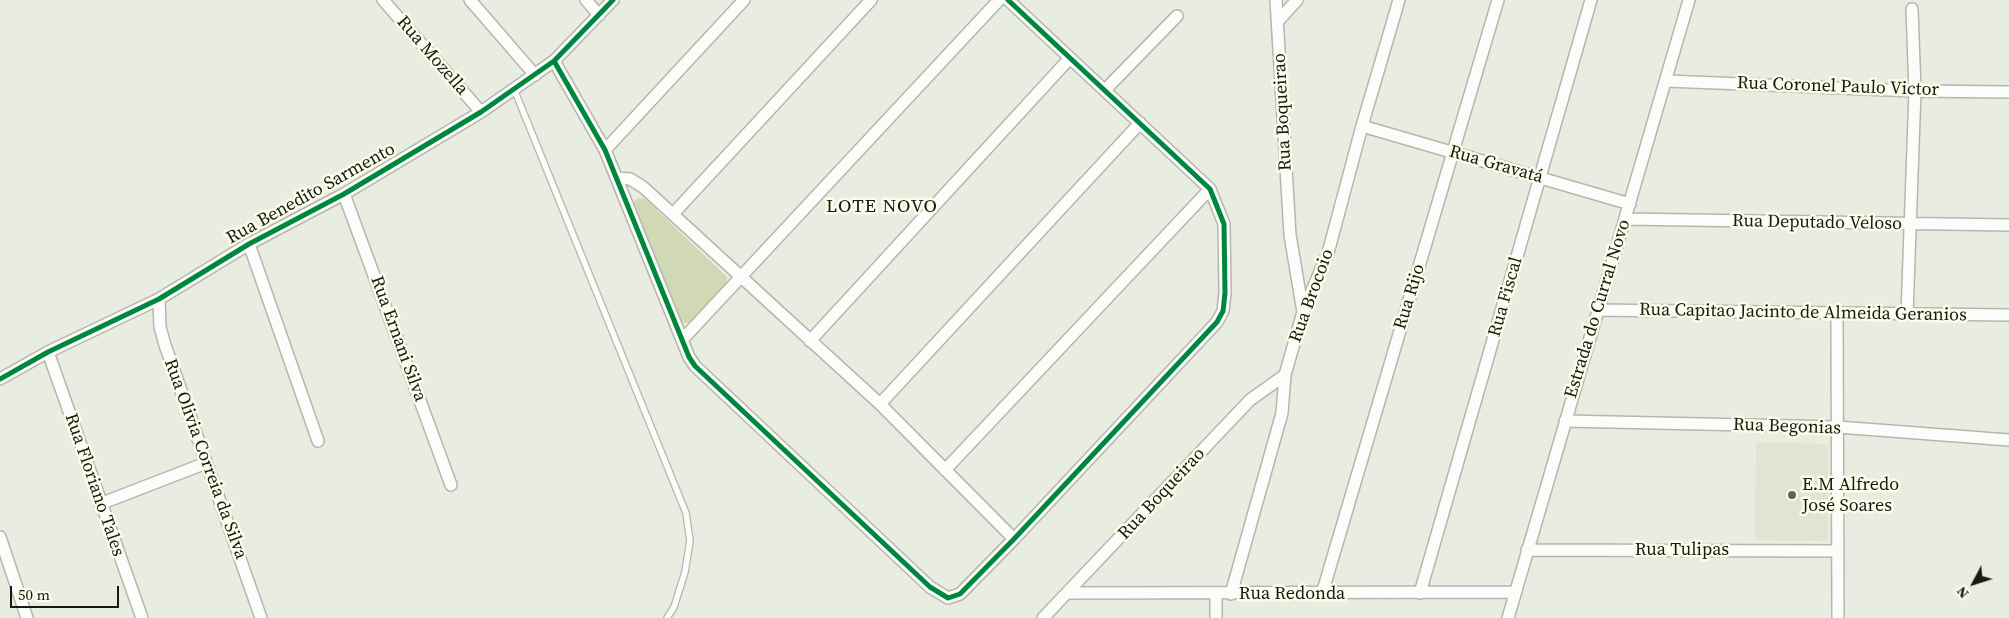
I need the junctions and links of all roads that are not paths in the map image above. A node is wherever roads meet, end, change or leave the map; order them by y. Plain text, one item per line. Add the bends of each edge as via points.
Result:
1 (382, 0) edge
2 (470, 0) edge
3 (586, 0) edge
4 (613, 0) edge
5 (744, 0) edge
6 (871, 0) edge
7 (999, 0) edge
8 (1008, 0) edge
9 (1276, 0) edge
10 (1297, 0) edge
11 (1399, 0) edge
12 (1498, 0) edge
13 (1591, 0) edge
14 (1689, 0) edge
15 (1912, 9) dead end
16 (599, 15) junction
17 (1178, 16) dead end
18 (1278, 21) junction
19 (1070, 58) junction
20 (554, 60) junction
21 (535, 75) junction
22 (1667, 81) junction
23 (514, 89) junction
24 (1105, 90) junction
25 (1916, 91) junction
26 (2009, 92) edge
27 (482, 112) junction
28 (1140, 123) junction
29 (1362, 126) junction
30 (604, 150) junction
31 (1453, 153) junction
32 (617, 178) junction
33 (1541, 179) junction
34 (1210, 188) junction
35 (344, 194) junction
36 (1630, 204) junction
37 (673, 214) junction
38 (1625, 219) junction
39 (1910, 224) junction
40 (2009, 225) edge
41 (249, 244) junction
42 (742, 278) junction
43 (159, 299) junction
44 (1597, 310) junction
45 (1303, 312) junction
46 (1837, 314) junction
47 (1907, 314) junction
48 (2009, 315) edge
49 (682, 340) junction
50 (810, 341) junction
51 (48, 352) junction
52 (1285, 375) junction
53 (0, 379) edge
54 (880, 404) junction
55 (1565, 421) junction
56 (1838, 428) junction
57 (2009, 440) edge
58 (318, 441) dead end
59 (206, 463) junction
60 (945, 470) junction
61 (451, 485) dead end
62 (100, 504) junction
63 (0, 537) edge
64 (1014, 539) junction
65 (1527, 550) junction
66 (1837, 551) junction
67 (1515, 592) junction
68 (1068, 593) junction
69 (1216, 594) junction
70 (1231, 594) junction
71 (1322, 594) junction
72 (1420, 594) junction
73 (27, 618) edge
74 (142, 618) edge
75 (261, 618) edge
76 (668, 618) edge
77 (1043, 618) edge
78 (1216, 618) edge
79 (1508, 618) edge
80 (1838, 618) edge

1 - 27 street, Rua Mozella
2 - 21 street
3 - 16 street
4 - 16 street, Rua Benedito Sarmento
5 - 30 street
6 - 37 street
7 - 42 street
8 - 19 street
9 - 18 street, Rua Boqueirao
10 - 18 street
11 - 29 street, Rua Brocoio
12 - 31 street, Rua Rijo
13 - 33 street, Rua Fiscal
14 - 22 street, Estrada do Curral Novo
15 - 25 street
16 - 20 street, Rua Benedito Sarmento
17 - 24 street
18 - 45 street, Rua Boqueirao via 1290,235
19 - 24 street
19 - 50 street
20 - 21 street, Rua Benedito Sarmento
20 - 30 street
21 - 23 street, Rua Benedito Sarmento
22 - 25 street, Rua Coronel Paulo Victor
22 - 36 street, Estrada do Curral Novo
23 - 27 street, Rua Benedito Sarmento
23 - 76 lane via 686,513 690,541 685,572
24 - 28 street
25 - 26 street, Rua Coronel Paulo Victor
25 - 39 street
27 - 35 street, Rua Benedito Sarmento
28 - 34 street
28 - 54 street
29 - 31 street, Rua Gravatá
29 - 45 street, Rua Brocoio via 1328,253
30 - 32 street
31 - 33 street, Rua Gravatá
31 - 71 street, Rua Rijo
32 - 37 street via 636,182
32 - 49 street
33 - 36 street, Rua Gravatá
33 - 72 street, Rua Fiscal
34 - 60 street
34 - 64 street via 1224,224 1225,293 1223,311 1217,322
35 - 41 street, Rua Benedito Sarmento
35 - 61 street, Rua Ernani Silva
36 - 38 street, Estrada do Curral Novo
37 - 42 street
38 - 39 street, Rua Deputado Veloso
38 - 44 street, Estrada do Curral Novo
39 - 40 street, Rua Deputado Veloso
39 - 47 street
41 - 43 street, Rua Benedito Sarmento
41 - 58 street
42 - 49 street
42 - 50 street
43 - 51 street, Rua Benedito Sarmento
43 - 59 street, Rua Olivia Correia da Silva via 160,327 165,345
44 - 46 street, Rua Capitao Jacinto de Almeida Geranios
44 - 55 street, Estrada do Curral Novo
45 - 52 street, Rua Brocoio
46 - 47 street, Rua Capitao Jacinto de Almeida Geranios
46 - 56 street
47 - 48 street, Rua Capitao Jacinto de Almeida Geranios
49 - 64 street via 692,362 705,376 940,595 948,598 960,594
50 - 54 street
51 - 53 street, Rua Benedito Sarmento
51 - 62 street, Rua Floriano Tales
52 - 68 street, Rua Boqueirao via 1250,400
52 - 70 street, Rua Brocoio via 1282,413
54 - 60 street
55 - 56 street, Rua Begonias
55 - 65 street, Estrada do Curral Novo
56 - 57 street, Rua Begonias
56 - 66 street
59 - 62 street
59 - 75 street, Rua Olivia Correia da Silva
60 - 64 street
62 - 74 street, Rua Floriano Tales
63 - 73 street
65 - 66 street, Rua Tulipas
65 - 67 street, Estrada do Curral Novo
66 - 80 street
67 - 72 street, Rua Redonda
67 - 79 street, Estrada do Curral Novo
68 - 69 street, Rua Redonda
68 - 77 street, Rua Boqueirao
69 - 70 street, Rua Redonda
69 - 78 street
70 - 71 street, Rua Redonda
71 - 72 street, Rua Redonda

